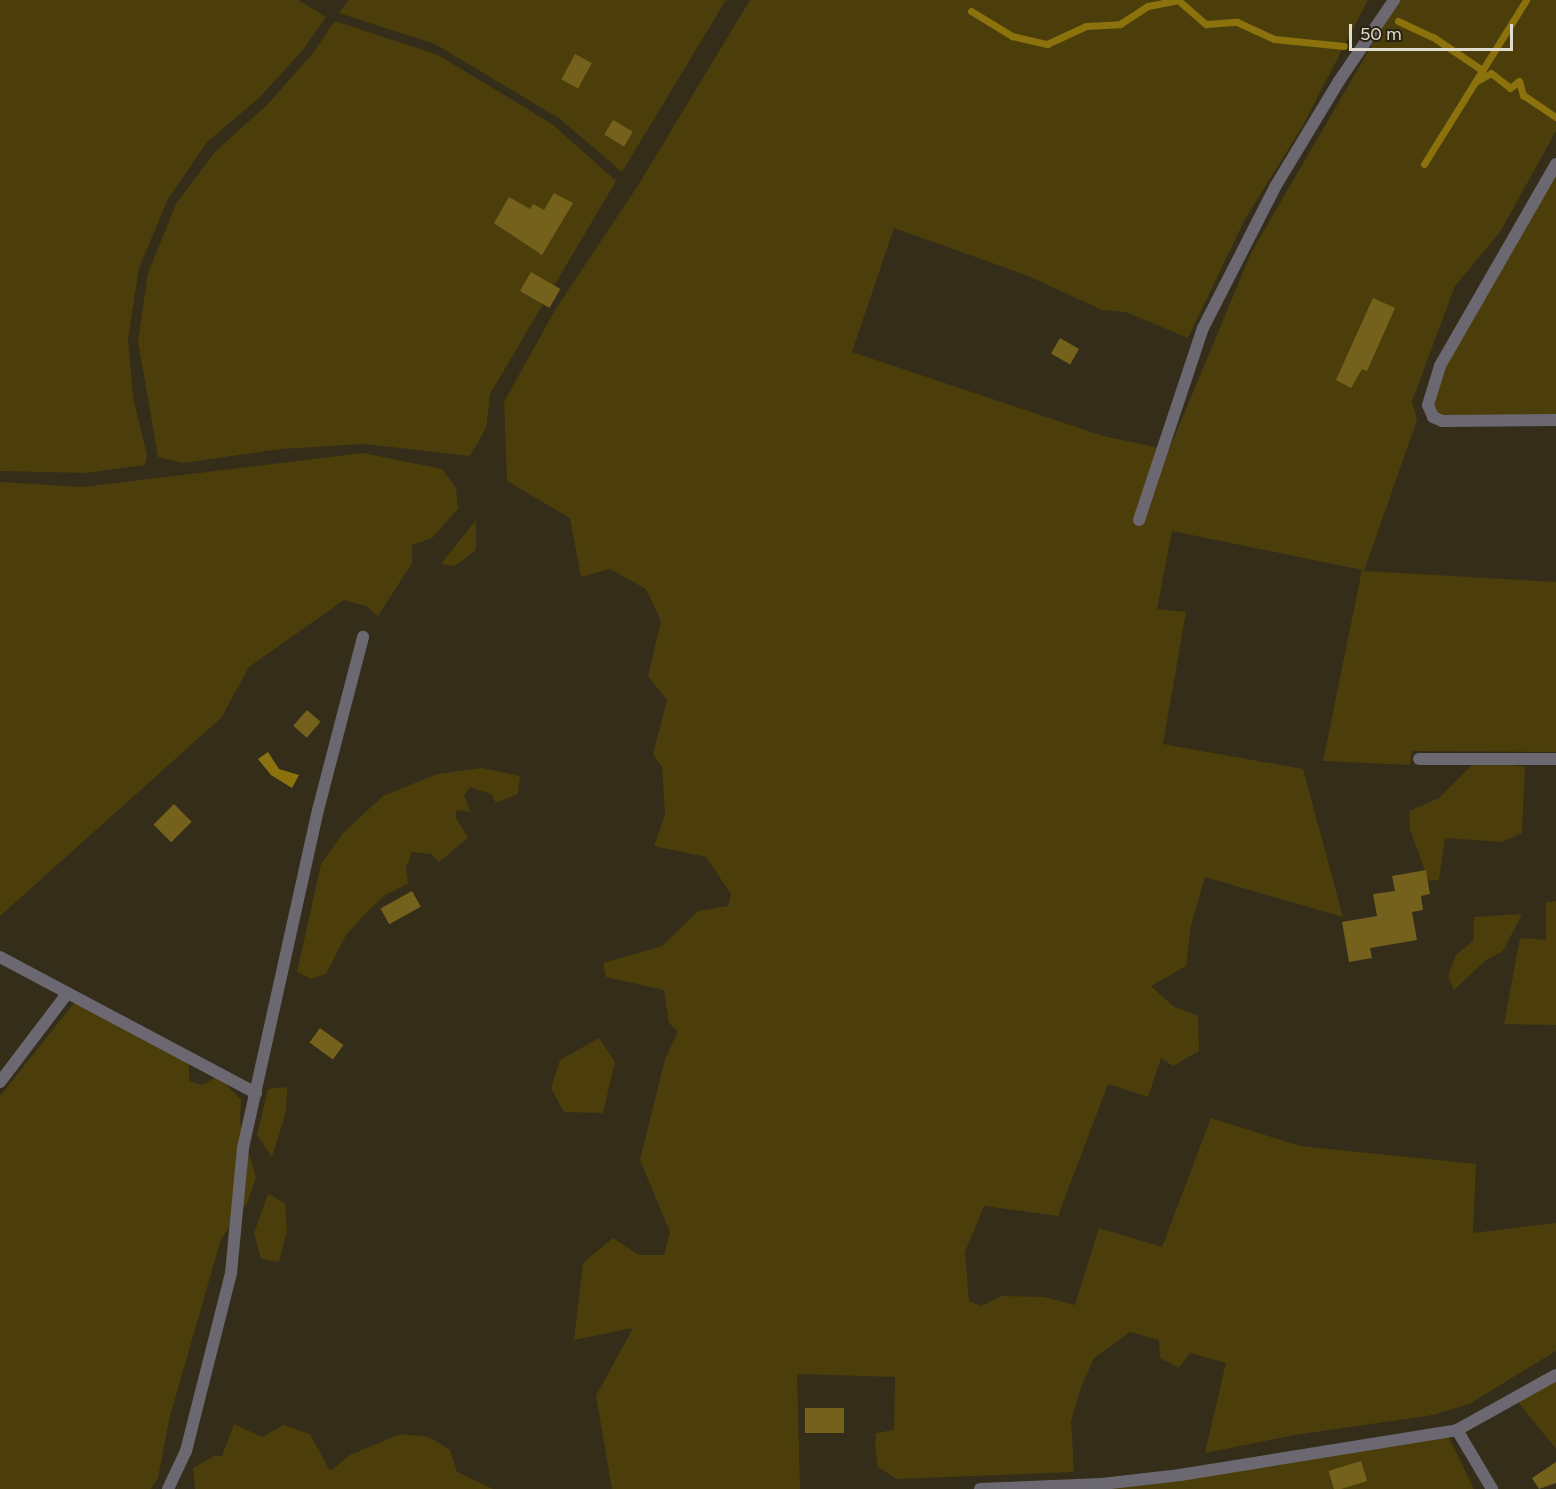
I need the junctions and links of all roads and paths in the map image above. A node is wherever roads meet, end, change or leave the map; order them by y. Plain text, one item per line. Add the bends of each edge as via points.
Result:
1 (1394, 0) edge
2 (1556, 164) edge
3 (1556, 420) edge
4 (1139, 520) dead end
5 (363, 637) dead end
6 (1419, 759) dead end
7 (1556, 759) edge
8 (0, 957) edge
9 (66, 995) junction
10 (0, 1082) edge
11 (256, 1093) junction
12 (1556, 1375) edge
13 (1457, 1430) junction
14 (168, 1489) edge
15 (980, 1489) edge
16 (1492, 1489) edge

1 - 4 street via 1275,187 1209,318 1166,430
2 - 3 street via 1445,356 1428,405 1433,417 1442,421
5 - 11 street via 318,810
6 - 7 street
8 - 9 street
9 - 10 street
9 - 11 street
11 - 14 street via 243,1148 231,1273 186,1451
12 - 13 street
13 - 15 street via 1180,1475 1102,1484
13 - 16 street

